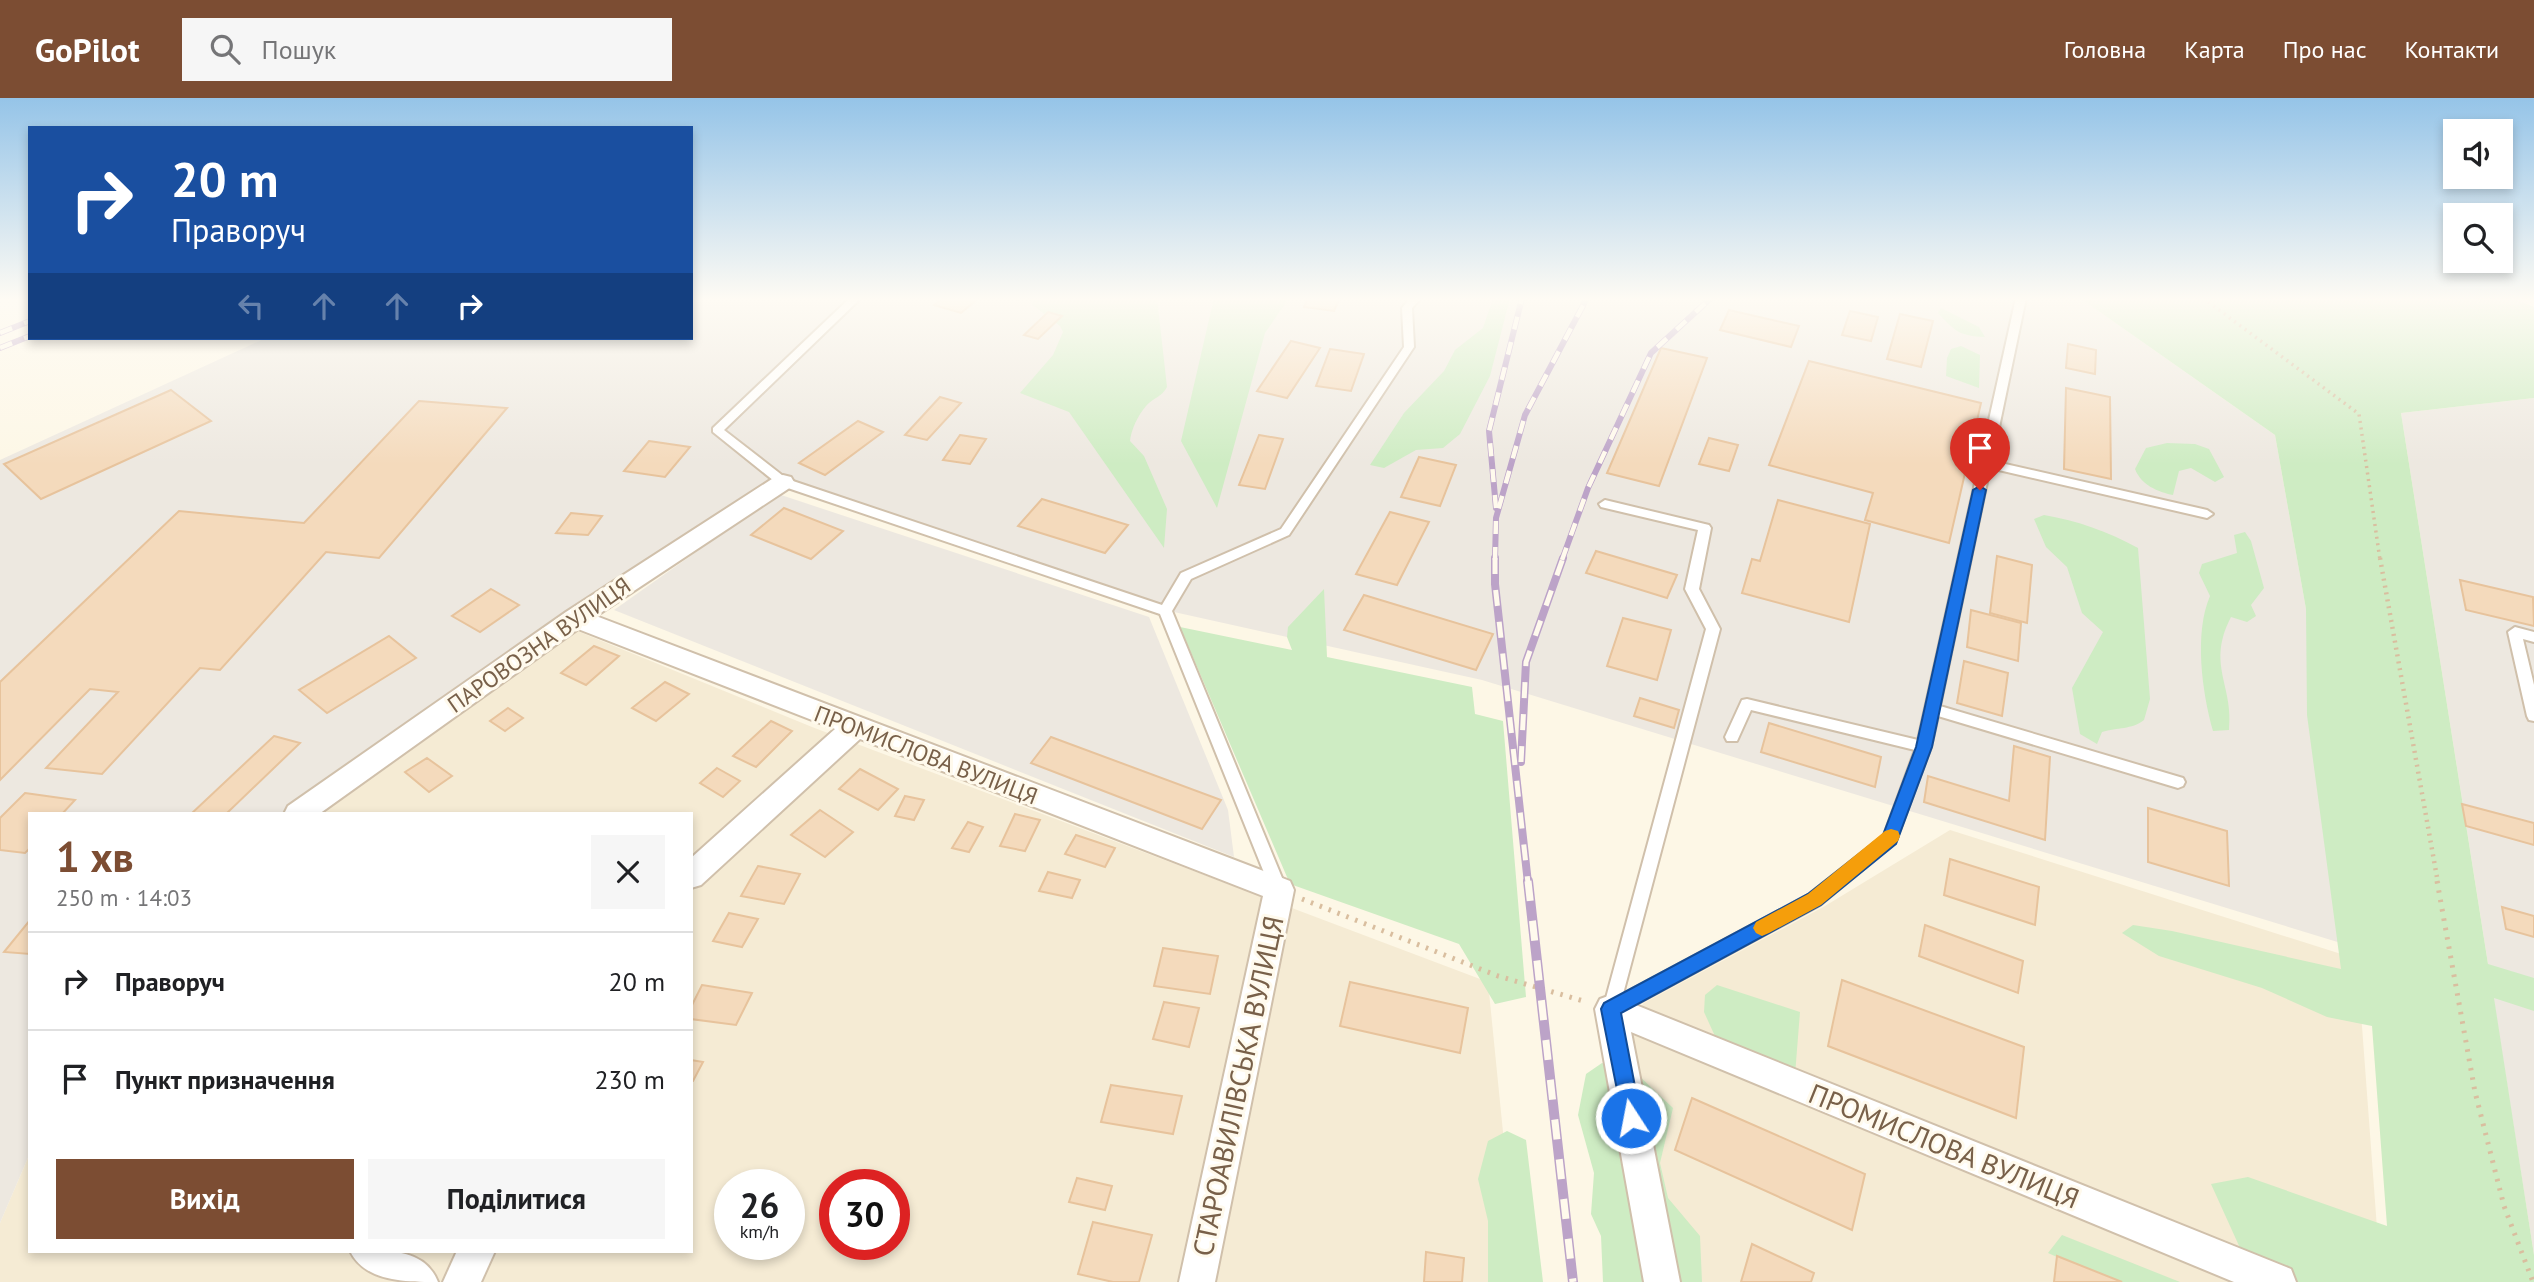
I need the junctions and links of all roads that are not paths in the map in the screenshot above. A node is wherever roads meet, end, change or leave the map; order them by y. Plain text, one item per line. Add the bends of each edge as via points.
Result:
1 (798, 353) edge
2 (1404, 353) edge
3 (2009, 353) edge
4 (1986, 463) junction
5 (783, 482) junction
6 (1605, 504) dead end
7 (2207, 514) dead end
8 (1165, 611) junction
9 (575, 618) junction
10 (2534, 636) edge
11 (1932, 709) junction
12 (2534, 716) edge
13 (854, 728) junction
14 (1732, 737) dead end
15 (1924, 747) junction
16 (2178, 782) dead end
17 (301, 812) edge
18 (693, 874) edge
19 (1279, 890) junction
20 (1611, 1009) junction
21 (371, 1253) edge
22 (476, 1253) edge
23 (420, 1282) edge
24 (461, 1282) edge
25 (1197, 1282) edge
26 (1662, 1282) edge
27 (2278, 1282) edge

1 - 5 lane via 717,430
2 - 8 lane via 1285,532 1186,576
3 - 4 lane
4 - 7 lane
4 - 11 lane
5 - 8 lane
5 - 9 street, ПАРОВОЗНА ВУЛИЦЯ
6 - 20 lane via 1705,528 1692,589 1713,629
8 - 19 lane
9 - 13 street, ПРОМИСЛОВА ВУЛИЦЯ
9 - 17 street, ПАРОВОЗНА ВУЛИЦЯ
10 - 12 lane via 2515,632
11 - 15 lane
11 - 16 lane
13 - 18 street
13 - 19 street, ПРОМИСЛОВА ВУЛИЦЯ
14 - 15 lane via 1747,704
15 - 20 lane via 1890,839 1814,900
19 - 25 street, СТАРОАВИЛІВСЬКА ВУЛИЦЯ
20 - 26 street
20 - 27 street, ПРОМИСЛОВА ВУЛИЦЯ
21 - 23 street
22 - 24 street

